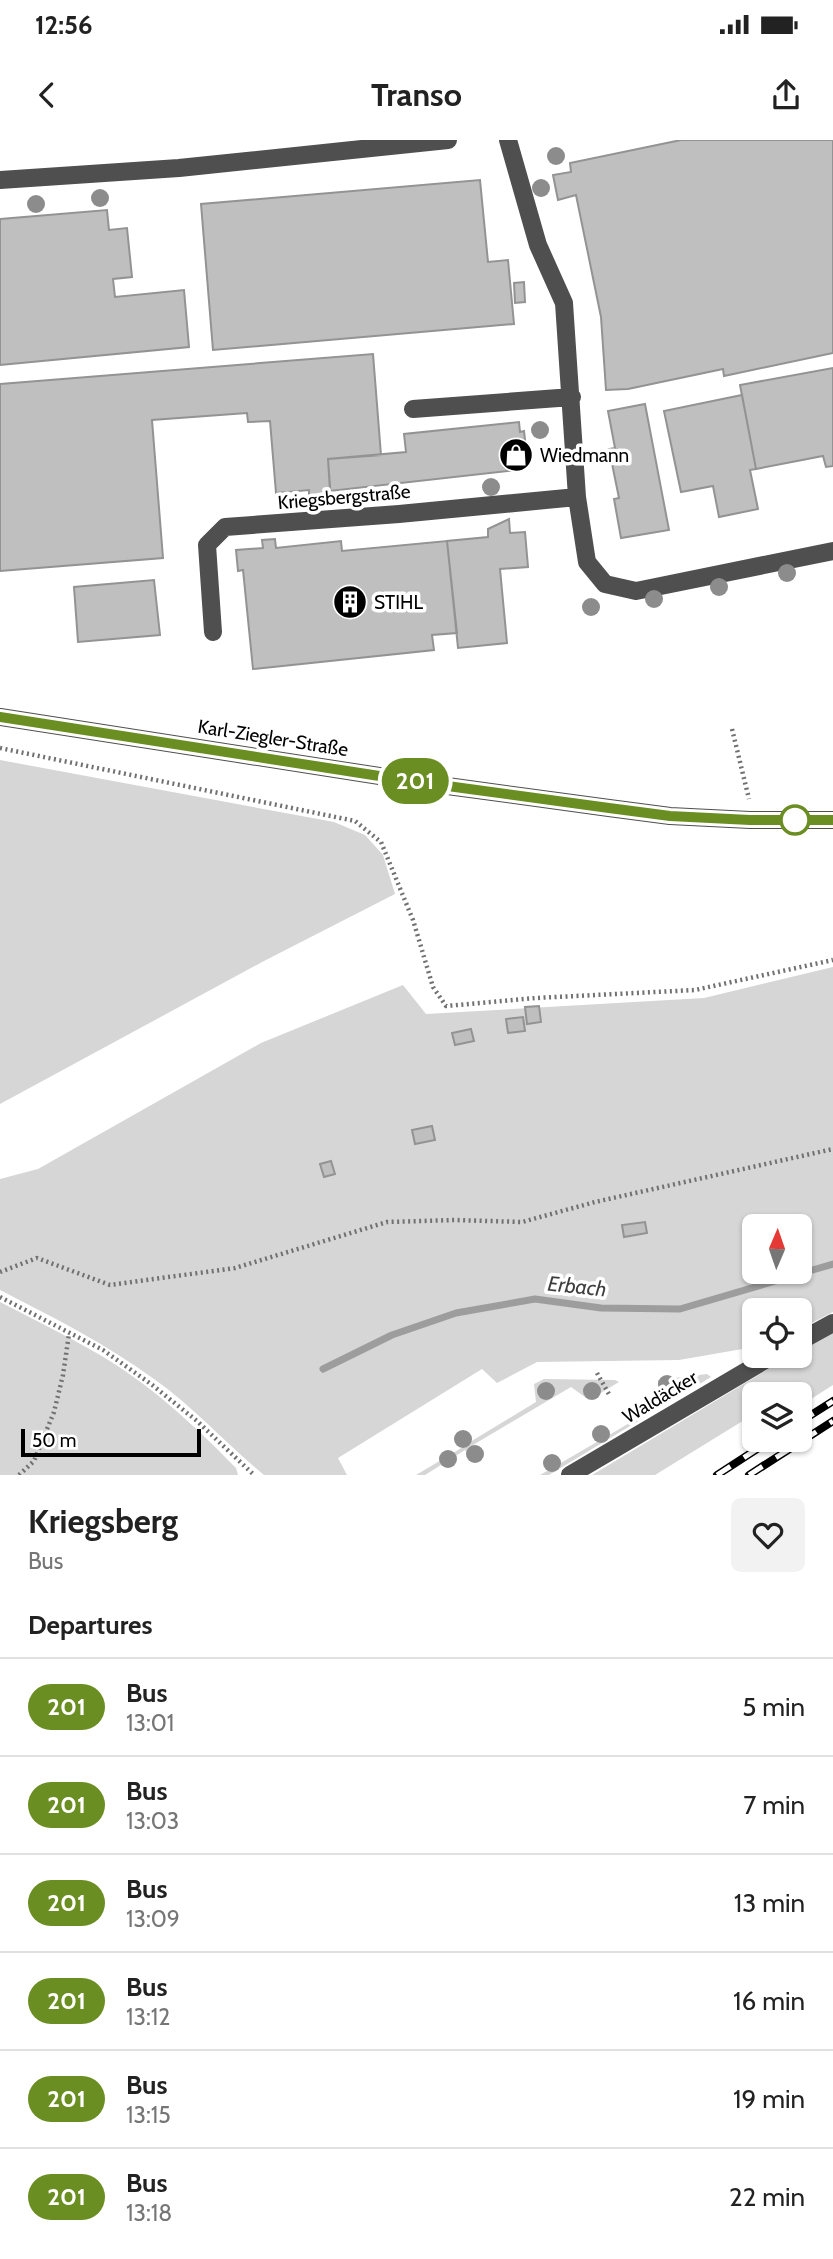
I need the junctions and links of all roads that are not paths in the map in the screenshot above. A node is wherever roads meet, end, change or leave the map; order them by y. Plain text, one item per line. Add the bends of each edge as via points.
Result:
1 (448, 140) edge
2 (508, 140) edge
3 (0, 180) edge
4 (572, 397) junction
5 (413, 409) dead end
6 (578, 497) junction
7 (833, 551) edge
8 (214, 632) dead end
9 (0, 717) edge
10 (833, 820) edge
11 (833, 1323) edge
12 (812, 1334) edge
13 (752, 1368) edge
14 (570, 1475) edge

1 - 3 street
2 - 4 street via 538,244 564,303
4 - 5 street
4 - 6 street
6 - 7 street via 587,562 605,584 636,591
6 - 8 street, Kriegsbergstraße via 225,527 207,545
9 - 10 street, Karl-Ziegler-Straße via 670,816
11 - 12 street
13 - 14 street, Waldäcker

